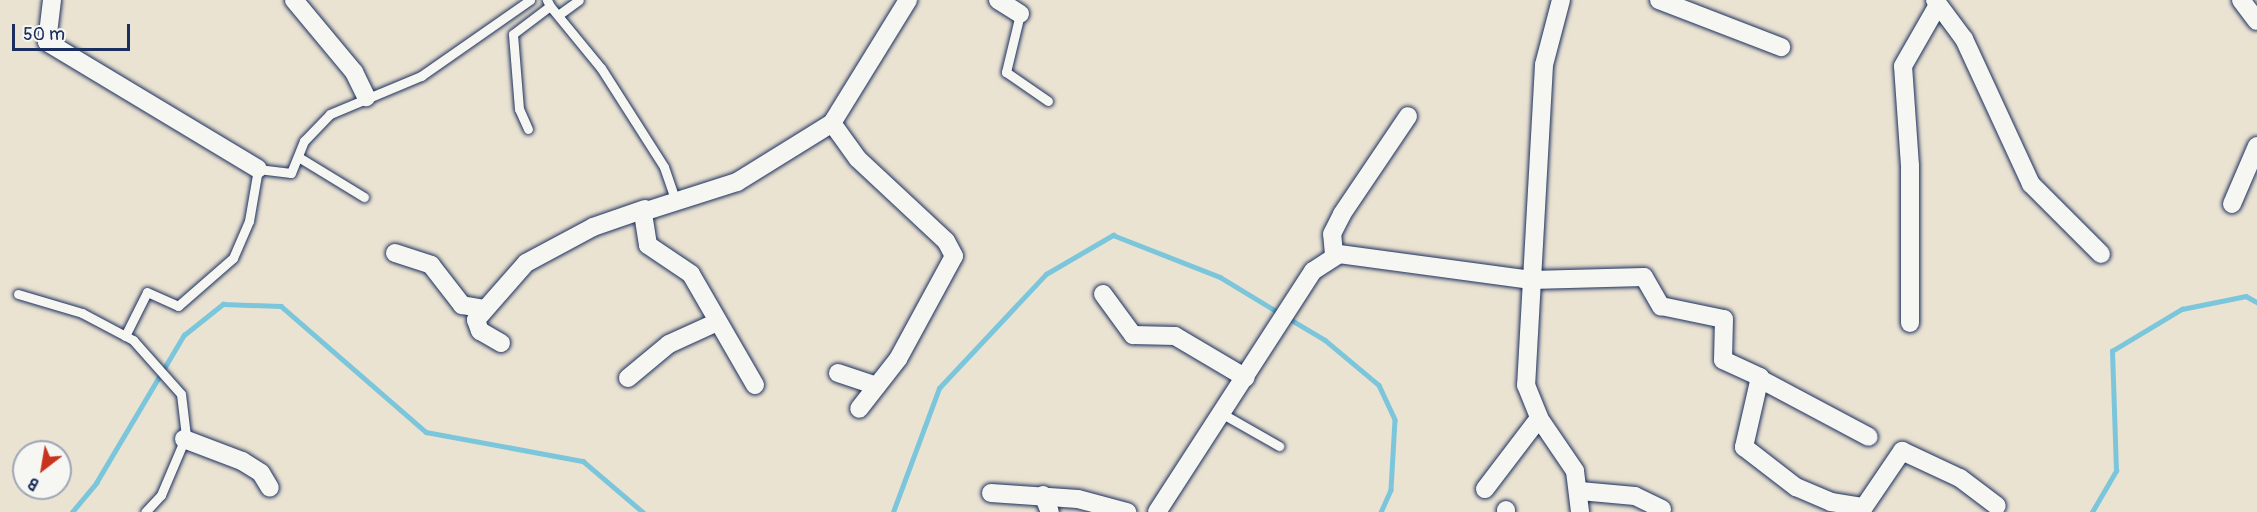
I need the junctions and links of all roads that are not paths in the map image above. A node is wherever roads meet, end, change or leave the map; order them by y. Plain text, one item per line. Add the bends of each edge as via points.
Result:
1 (52, 0) edge
2 (294, 0) edge
3 (530, 0) edge
4 (579, 0) edge
5 (908, 0) edge
6 (998, 0) edge
7 (1561, 0) edge
8 (1659, 0) edge
9 (2241, 0) edge
10 (1936, 2) edge
11 (548, 3) edge
12 (561, 13) junction
13 (1020, 14) joint
14 (2257, 21) edge
15 (1781, 46) dead end
16 (366, 97) junction
17 (1048, 101) dead end
18 (1408, 116) dead end
19 (832, 123) junction
20 (528, 129) dead end
21 (2257, 146) edge
22 (300, 158) junction
23 (258, 169) junction
24 (364, 197) dead end
25 (675, 199) junction
26 (2232, 204) dead end
27 (645, 209) junction
28 (395, 253) dead end
29 (2101, 254) dead end
30 (1334, 255) junction
31 (1531, 280) junction
32 (18, 294) dead end
33 (1103, 294) dead end
34 (484, 309) junction
35 (715, 323) junction
36 (1910, 323) dead end
37 (125, 336) junction
38 (501, 343) dead end
39 (838, 373) dead end
40 (628, 378) dead end
41 (1245, 378) junction
42 (1760, 379) junction
43 (755, 384) dead end
44 (877, 386) junction
45 (859, 409) dead end
46 (1221, 413) junction
47 (1539, 418) junction
48 (1869, 436) dead end
49 (184, 439) junction
50 (1279, 446) dead end
51 (270, 488) dead end
52 (1485, 489) dead end
53 (1580, 491) junction
54 (991, 493) dead end
55 (1043, 495) junction
56 (1997, 506) dead end
57 (1662, 509) dead end
58 (147, 511) edge
59 (1050, 512) edge
60 (1127, 512) edge
61 (1158, 512) edge
62 (1580, 512) edge

1 - 23 street via 47,42
2 - 16 street via 354,72
3 - 16 lane via 421,76
4 - 12 lane
5 - 19 street
6 - 13 street
7 - 31 street via 1544,65
8 - 15 street
9 - 14 street
10 - 29 street via 1964,39 2031,184
10 - 36 street via 1903,66 1910,166
11 - 12 lane
11 - 20 lane via 513,34 519,109
12 - 25 lane via 653,150
13 - 17 lane via 1006,72
16 - 22 lane via 315,126 300,148
18 - 30 street via 1342,214 1332,234
19 - 25 street via 737,182
19 - 44 street via 858,159 946,241 954,256 898,359
21 - 26 street
22 - 23 lane via 285,175
22 - 24 lane
23 - 37 lane via 249,221 234,258 178,306 147,292
25 - 27 street
27 - 34 street via 556,244 526,263
27 - 35 street via 641,217 648,245 691,273
28 - 34 street via 431,265 462,305
30 - 31 street
30 - 41 street via 1320,263
31 - 42 street via 1644,277 1661,306 1724,319 1723,360
31 - 47 street via 1526,385
32 - 37 lane via 82,314
33 - 41 street via 1133,335 1168,333
34 - 38 street via 476,320 480,331
35 - 40 street via 669,344
35 - 43 street
37 - 49 lane via 181,394
39 - 44 street
41 - 46 street
42 - 48 street
42 - 56 street via 1744,447 1812,495 1864,507 1902,451 1960,478
44 - 45 street
46 - 50 lane
46 - 61 street
47 - 52 street
47 - 53 street via 1575,471
49 - 51 street via 242,461 261,473
49 - 58 lane via 161,495
53 - 57 street via 1635,496
53 - 62 street
54 - 55 street
55 - 59 street
55 - 60 street

